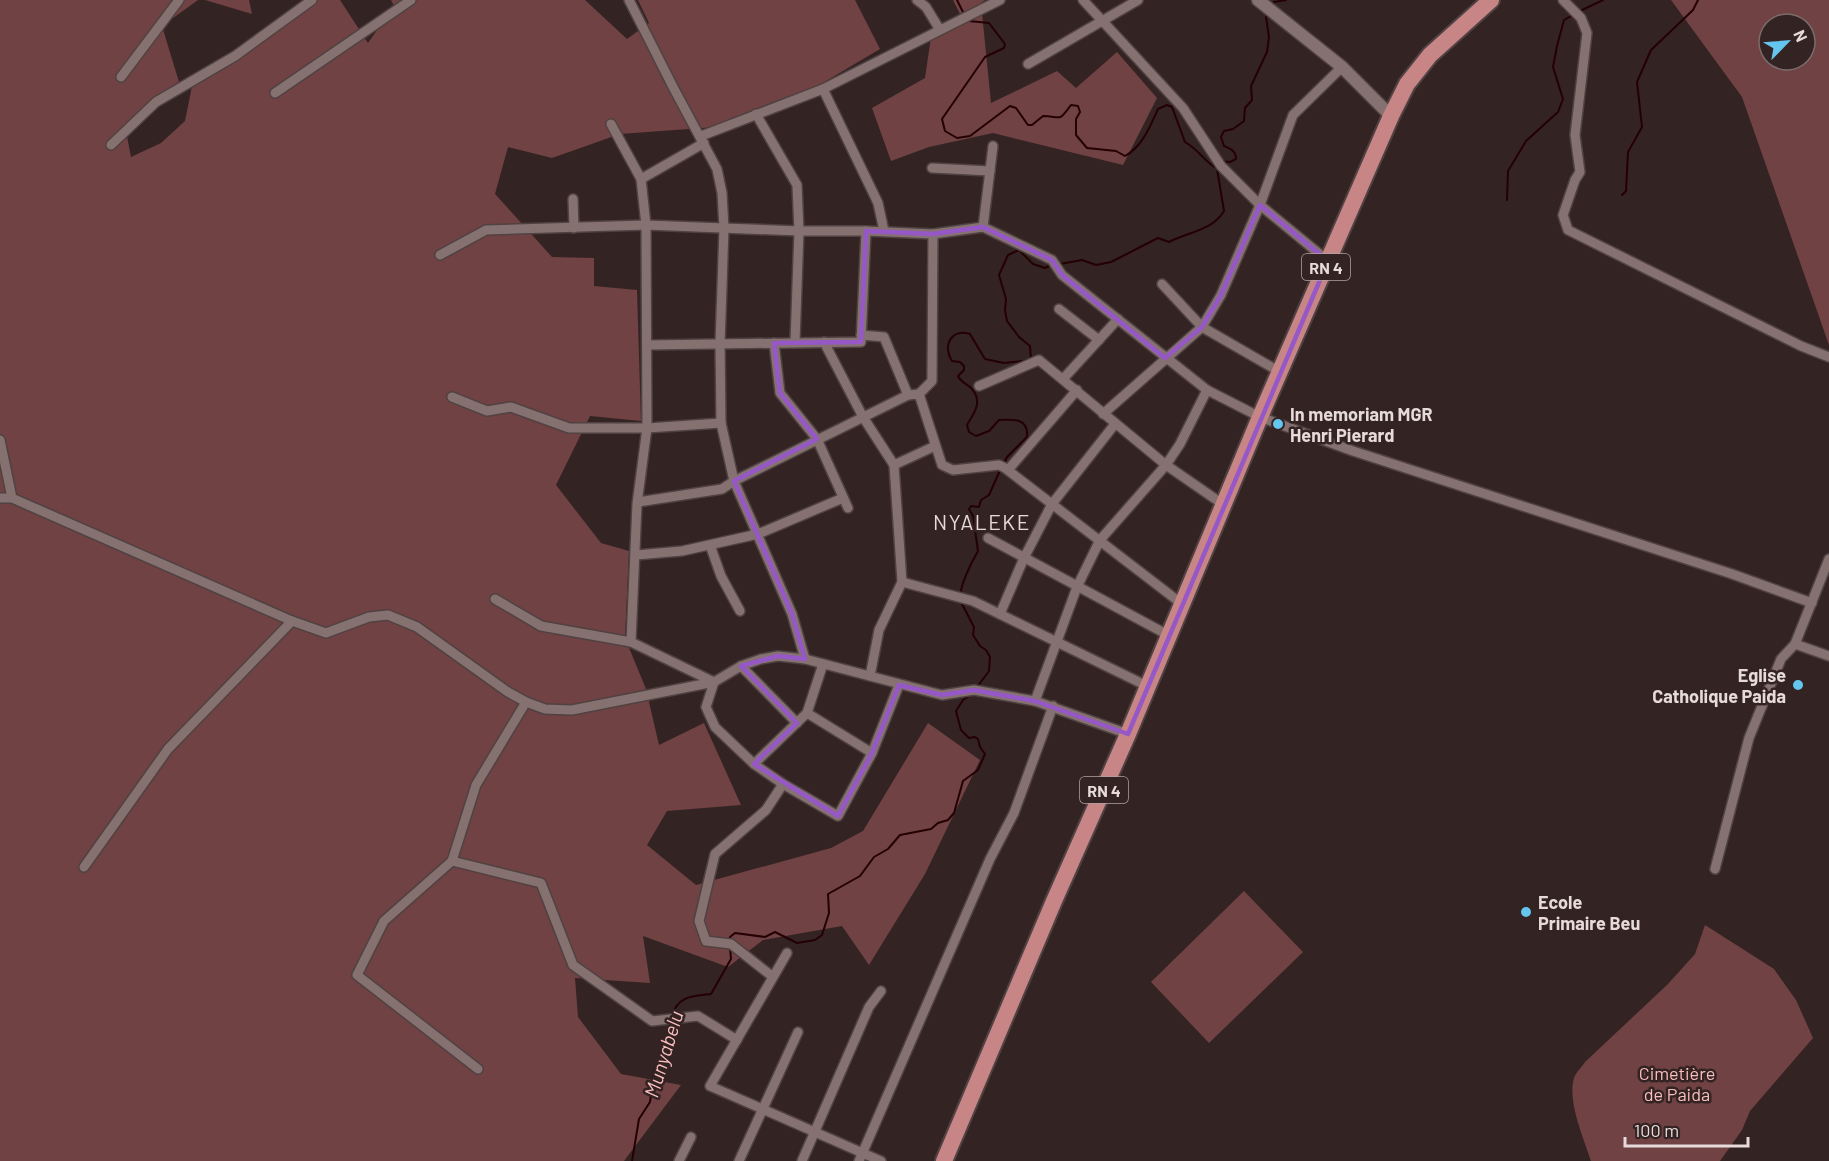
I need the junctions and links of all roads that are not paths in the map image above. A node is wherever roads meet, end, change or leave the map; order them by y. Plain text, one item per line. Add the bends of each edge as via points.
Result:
1 (179, 0) edge
2 (312, 0) edge
3 (411, 0) edge
4 (629, 0) edge
5 (917, 0) edge
6 (1000, 0) edge
7 (1083, 0) edge
8 (1138, 0) edge
9 (1563, 0) edge
10 (1486, 1) edge
11 (1266, 7) edge
12 (1103, 22) junction
13 (940, 30) junction
14 (1028, 64) dead end
15 (1342, 67) junction
16 (121, 77) dead end
17 (823, 89) junction
18 (275, 93) dead end
19 (756, 114) junction
20 (1391, 116) junction
21 (611, 124) dead end
22 (703, 140) junction
23 (111, 145) dead end
24 (993, 146) dead end
25 (932, 168) dead end
26 (990, 171) junction
27 (641, 179) junction
28 (573, 199) dead end
29 (1260, 205) junction
30 (646, 225) junction
31 (983, 227) junction
32 (574, 228) junction
33 (723, 228) junction
34 (799, 231) junction
35 (866, 231) junction
36 (884, 231) junction
37 (933, 234) junction
38 (440, 255) dead end
39 (1328, 261) junction
40 (1162, 284) dead end
41 (1059, 309) dead end
42 (1118, 319) junction
43 (1202, 327) junction
44 (861, 335) junction
45 (1099, 339) junction
46 (795, 342) junction
47 (824, 342) junction
48 (774, 343) junction
49 (720, 344) junction
50 (647, 345) junction
51 (1829, 357) edge
52 (1165, 358) junction
53 (1280, 372) junction
54 (1063, 379) junction
55 (980, 386) dead end
56 (1077, 390) junction
57 (1207, 390) junction
58 (908, 394) junction
59 (919, 394) junction
60 (452, 397) dead end
61 (1103, 414) junction
62 (863, 417) junction
63 (1260, 417) junction
64 (721, 423) junction
65 (1115, 424) junction
66 (647, 428) junction
67 (817, 439) junction
68 (0, 440) edge
69 (935, 446) junction
70 (894, 465) junction
71 (1166, 465) junction
72 (1004, 467) junction
73 (734, 481) junction
74 (0, 498) edge
75 (12, 498) junction
76 (843, 498) junction
77 (638, 502) junction
78 (1052, 504) junction
79 (1224, 505) junction
80 (848, 508) dead end
81 (758, 534) junction
82 (988, 538) dead end
83 (1101, 540) junction
84 (710, 545) junction
85 (636, 555) junction
86 (1024, 558) junction
87 (1829, 558) edge
88 (902, 582) junction
89 (1077, 587) junction
90 (495, 599) dead end
91 (1812, 603) junction
92 (1182, 604) junction
93 (740, 611) dead end
94 (1000, 614) junction
95 (292, 621) junction
96 (1168, 635) junction
97 (1056, 640) junction
98 (631, 642) junction
99 (1795, 644) junction
100 (1829, 656) edge
101 (805, 659) junction
102 (823, 664) junction
103 (741, 666) junction
104 (870, 676) junction
105 (714, 682) junction
106 (899, 685) junction
107 (1147, 686) junction
108 (1035, 701) junction
109 (526, 702) junction
110 (1053, 706) junction
111 (807, 713) junction
112 (797, 723) junction
113 (1128, 734) junction
114 (872, 753) junction
115 (754, 764) junction
116 (783, 784) junction
117 (453, 861) junction
118 (84, 867) dead end
119 (1715, 869) dead end
120 (787, 953) dead end
121 (774, 977) junction
122 (881, 991) dead end
123 (798, 1032) dead end
124 (737, 1040) junction
125 (478, 1069) dead end
126 (761, 1108) junction
127 (813, 1131) junction
128 (691, 1137) dead end
129 (861, 1157) edge
130 (679, 1161) edge
131 (739, 1161) edge
132 (802, 1161) edge
133 (881, 1161) edge
134 (944, 1161) edge

1 - 16 street
2 - 23 street via 235,56 156,102
3 - 18 street
4 - 22 street
5 - 13 street
6 - 13 street
7 - 12 street
8 - 12 street
9 - 51 street via 1581,18 1587,33 1575,135 1580,172 1563,214 1568,230
10 - 20 highway, RN 4 via 1430,55 1407,84
11 - 15 street
12 - 14 street
12 - 29 street via 1183,108 1219,164
13 - 17 street
15 - 20 street
15 - 29 street via 1293,115
17 - 19 street
17 - 36 street via 878,203
19 - 22 street
19 - 34 street via 797,185
20 - 39 highway, RN 4
21 - 27 street
22 - 27 street
22 - 33 street via 717,169
24 - 26 street
25 - 26 street
26 - 31 street
27 - 30 street
28 - 32 street
29 - 39 street
29 - 43 street via 1221,295
30 - 32 street
30 - 33 street
30 - 50 street
31 - 37 street
31 - 42 street via 1052,260 1062,275
32 - 38 street via 486,230
33 - 34 street
33 - 49 street
34 - 35 street
34 - 46 street
35 - 36 street
35 - 44 street
36 - 37 street
37 - 59 street via 932,381
39 - 53 highway, RN 4
40 - 43 street
41 - 45 street
42 - 45 street
42 - 52 street
43 - 52 street
43 - 53 street
44 - 47 street via 861,342
44 - 58 street via 884,337
45 - 54 street
46 - 47 street
46 - 48 street
47 - 62 street
48 - 49 street
48 - 67 street via 780,393
49 - 50 street
49 - 64 street
50 - 66 street
52 - 57 street
52 - 61 street
53 - 63 highway, RN 4
54 - 55 street via 1039,360
54 - 56 street
56 - 61 street
56 - 72 street
57 - 63 street
57 - 71 street
58 - 59 street
58 - 62 street
59 - 69 street
60 - 66 street via 487,411 511,407 569,428
61 - 65 street
62 - 67 street
62 - 70 street
63 - 79 highway, RN 4
63 - 91 street
64 - 66 street
64 - 73 street
65 - 71 street
65 - 78 street
66 - 77 street
67 - 73 street
67 - 76 street
68 - 75 street
69 - 70 street
69 - 72 street via 942,465 953,470
70 - 88 street
71 - 79 street
71 - 83 street
72 - 78 street
73 - 77 street via 722,489
73 - 81 street
74 - 75 street
75 - 95 street
76 - 80 street
76 - 81 street
77 - 85 street
78 - 83 street
78 - 86 street
79 - 92 highway, RN 4
81 - 84 street
81 - 101 street via 792,614
82 - 86 street
83 - 89 street
83 - 92 street
84 - 85 street
84 - 93 street
85 - 98 street
86 - 89 street
86 - 94 street
87 - 91 street
88 - 94 street via 973,601
88 - 104 street via 879,630
89 - 96 street
89 - 97 street
90 - 98 street via 541,626
91 - 99 street
92 - 96 highway, RN 4
94 - 97 street
95 - 109 street via 326,633 369,617 388,615 417,627
95 - 118 street via 168,749
96 - 107 highway, RN 4
97 - 107 street
97 - 108 street
98 - 105 street
99 - 100 street
99 - 119 street via 1781,659 1749,738
101 - 102 street
101 - 103 street via 778,656
102 - 104 street
102 - 111 street
103 - 105 street
103 - 112 street
104 - 106 street
105 - 109 street via 572,710 545,709
105 - 115 street via 706,707 716,727
106 - 108 street via 942,695 974,690
106 - 114 street
107 - 113 highway, RN 4
108 - 110 street
109 - 117 street via 476,785
110 - 113 street
110 - 129 street via 1014,813 990,859
111 - 112 street
111 - 114 street
112 - 115 street
113 - 134 highway, RN 4
114 - 116 street via 838,816
115 - 116 street
116 - 121 street via 766,810 715,854 699,921 706,941 729,944
117 - 124 street via 541,883 573,965 652,1021 698,1016
117 - 125 street via 384,921 357,975
120 - 121 street
121 - 124 street
122 - 127 street via 869,1008
123 - 126 street
124 - 126 street via 710,1086
126 - 127 street
126 - 131 street
127 - 129 street
127 - 132 street
128 - 130 street
129 - 133 street

